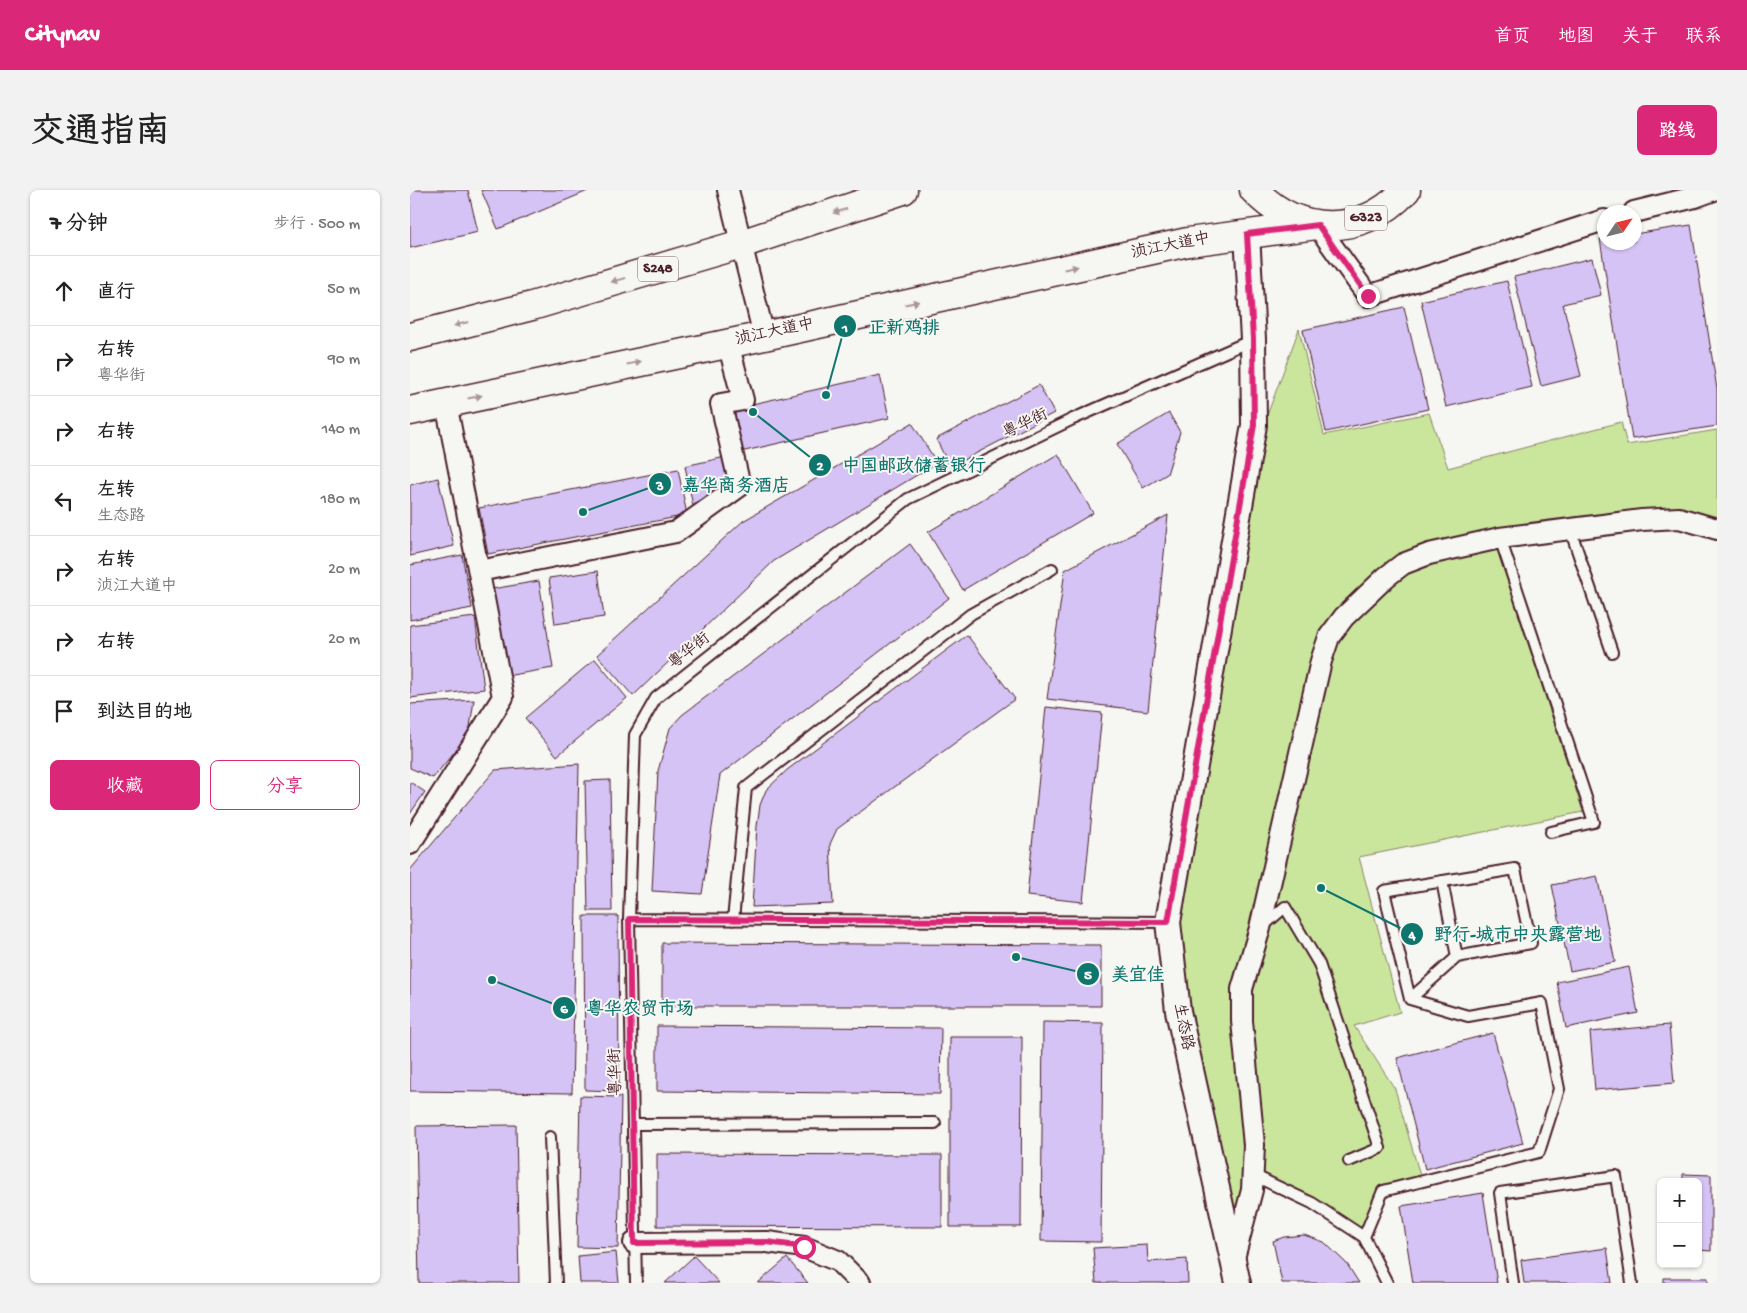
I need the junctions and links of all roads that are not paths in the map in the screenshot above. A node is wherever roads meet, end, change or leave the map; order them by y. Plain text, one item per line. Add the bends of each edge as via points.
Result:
1 (728, 190) edge
2 (902, 190) edge
3 (1254, 190) edge
4 (1406, 190) edge
5 (1714, 190) edge
6 (1642, 210) edge
7 (1597, 222) edge
8 (1318, 225) junction
9 (1247, 234) junction
10 (741, 244) junction
11 (764, 336) junction
12 (410, 337) edge
13 (1253, 339) junction
14 (728, 343) junction
15 (446, 403) junction
16 (410, 411) edge
17 (1570, 529) junction
18 (1717, 529) edge
19 (1500, 538) junction
20 (1052, 569) dead end
21 (479, 571) junction
22 (1612, 652) dead end
23 (1551, 832) dead end
24 (410, 844) edge
25 (1442, 881) junction
26 (629, 919) junction
27 (733, 920) junction
28 (1168, 922) junction
29 (1260, 928) junction
30 (1457, 957) junction
31 (1410, 1000) junction
32 (935, 1123) dead end
33 (633, 1124) junction
34 (550, 1137) dead end
35 (1349, 1161) dead end
36 (1253, 1175) junction
37 (1364, 1237) junction
38 (634, 1243) junction
39 (1236, 1273) edge
40 (556, 1283) edge
41 (636, 1283) edge
42 (860, 1283) edge
43 (1387, 1283) edge
44 (1513, 1283) edge
45 (1632, 1283) edge

1 - 10 street
2 -> 10 main road, S248
3 - 8 main road, G323 via 1281,212
4 - 8 main road, G323 via 1374,215 1356,222
5 - 6 street
7 - 8 street via 1368,296
8 - 9 main road, 浈江大道中
11 -> 9 main road, 浈江大道中 via 1188,242
9 - 13 street, 生态路
10 - 11 street
10 -> 12 main road, S248 via 532,306
11 - 14 main road, 浈江大道中
13 - 26 lane, 粤华街 via 1073,419 908,499 656,698 635,735
13 - 28 street, 生态路 via 1254,425
15 -> 14 main road, 浈江大道中
14 - 21 street via 743,400 721,404 740,486 676,532
15 - 16 main road, 浈江大道中
15 - 21 street
17 - 18 street via 1679,518
17 - 19 street
17 - 22 lane
19 - 23 lane via 1594,822
19 - 29 street via 1429,554 1403,564 1344,617 1329,637
20 - 27 lane via 971,614 746,788
21 - 24 street via 503,697
25 - 30 lane
25 - 30 lane via 1515,869 1531,943
25 - 31 lane via 1384,891
26 - 27 lane
26 - 33 lane, 粤华街
27 - 28 lane
28 - 39 street, 生态路 via 1178,1011
29 - 35 lane via 1285,907 1319,964 1380,1148
29 - 36 street via 1242,989 1254,1145
30 - 31 lane
31 - 37 lane via 1468,1016 1542,1004 1559,1089 1539,1152 1384,1191
32 - 33 lane
33 - 38 lane, 粤华街
34 - 40 lane
36 - 37 lane via 1312,1203
36 - 39 street
37 - 43 lane
38 - 41 lane, 粤华街
38 - 42 street via 767,1242 804,1247 838,1261
44 - 45 lane via 1500,1193 1616,1176

